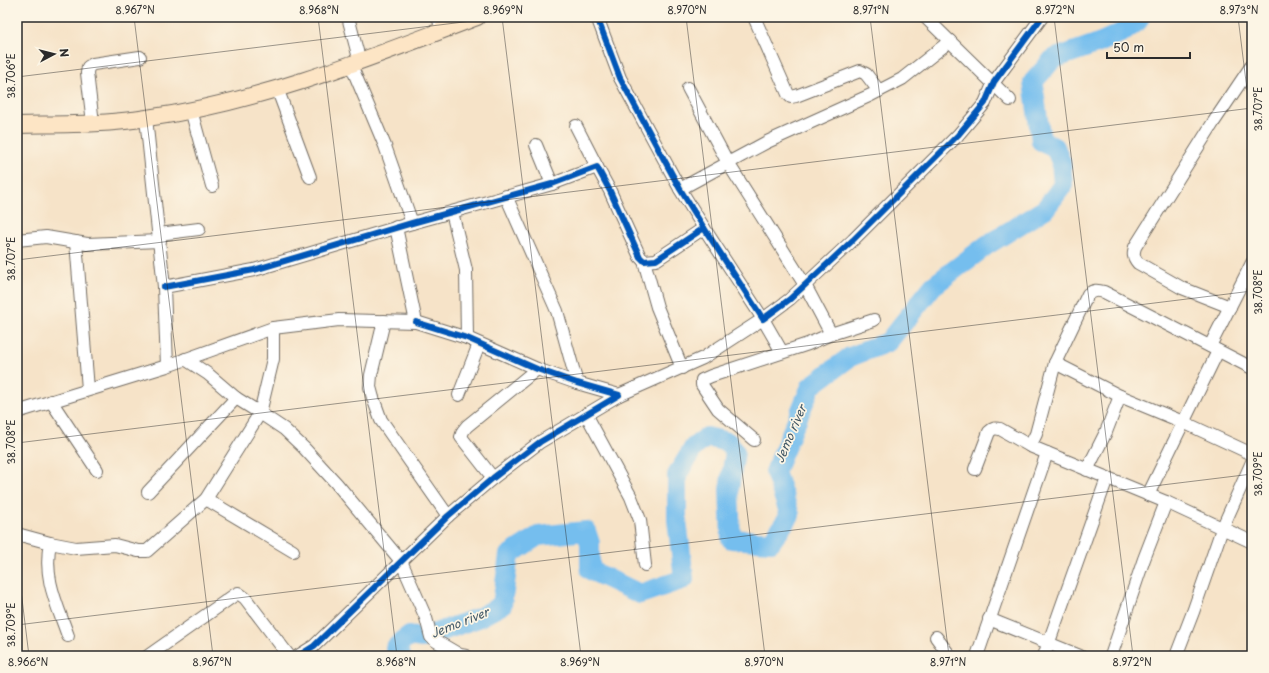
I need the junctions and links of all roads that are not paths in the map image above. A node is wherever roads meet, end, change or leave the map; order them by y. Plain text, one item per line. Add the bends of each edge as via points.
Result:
1 (348, 17) edge
2 (477, 17) edge
3 (597, 17) edge
4 (754, 17) edge
5 (925, 17) edge
6 (1042, 17) edge
7 (440, 24) edge
8 (950, 41) junction
9 (140, 57) dead end
10 (355, 64) junction
11 (1252, 65) edge
12 (994, 82) junction
13 (278, 88) junction
14 (688, 88) dead end
15 (879, 91) junction
16 (1010, 100) dead end
17 (191, 110) junction
18 (146, 118) junction
19 (93, 123) junction
20 (17, 125) edge
21 (576, 126) dead end
22 (536, 145) dead end
23 (728, 163) junction
24 (598, 167) junction
25 (310, 177) dead end
26 (552, 184) junction
27 (212, 186) dead end
28 (680, 189) junction
29 (506, 196) junction
30 (452, 212) junction
31 (412, 223) junction
32 (396, 227) junction
33 (704, 228) junction
34 (199, 229) dead end
35 (159, 237) junction
36 (17, 240) edge
37 (76, 242) junction
38 (644, 261) junction
39 (1252, 263) edge
40 (1248, 281) edge
41 (805, 285) junction
42 (164, 287) junction
43 (1230, 307) junction
44 (763, 319) junction
45 (874, 320) dead end
46 (384, 321) junction
47 (416, 322) junction
48 (273, 328) junction
49 (831, 334) junction
50 (468, 338) junction
51 (479, 344) junction
52 (1214, 348) junction
53 (782, 352) junction
54 (185, 359) junction
55 (1055, 363) junction
56 (167, 366) junction
57 (682, 368) junction
58 (1252, 368) edge
59 (537, 369) junction
60 (577, 383) junction
61 (88, 390) junction
62 (619, 394) junction
63 (459, 395) dead end
64 (1120, 396) junction
65 (236, 398) junction
66 (51, 401) junction
67 (17, 412) edge
68 (260, 413) junction
69 (586, 414) junction
70 (1183, 422) junction
71 (754, 440) dead end
72 (1030, 446) junction
73 (1047, 453) junction
74 (1252, 454) edge
75 (1252, 462) edge
76 (975, 469) dead end
77 (97, 470) dead end
78 (1087, 470) junction
79 (493, 478) junction
80 (1107, 478) junction
81 (148, 492) dead end
82 (1148, 495) junction
83 (206, 499) junction
84 (1166, 502) junction
85 (448, 516) junction
86 (1222, 529) junction
87 (17, 534) edge
88 (1252, 542) edge
89 (50, 543) junction
90 (293, 551) dead end
91 (401, 561) junction
92 (645, 565) dead end
93 (989, 619) junction
94 (68, 636) dead end
95 (936, 637) dead end
96 (1048, 642) junction
97 (148, 656) edge
98 (289, 656) edge
99 (298, 656) edge
100 (462, 656) edge
101 (950, 656) edge
102 (978, 656) edge
103 (1044, 656) edge
104 (1080, 656) edge
105 (1111, 656) edge
106 (1176, 656) edge

1 - 10 street
2 - 7 street
3 - 28 street via 620,78
4 - 15 street via 791,97 860,71 866,74
5 - 8 street
6 - 12 street
7 - 10 street
8 - 12 street
8 - 15 street via 902,79
9 - 19 street via 93,64 88,67
10 - 13 street
10 - 31 street
11 - 43 street via 1135,247 1133,254 1138,263 1182,288
12 - 16 street
12 - 41 street via 985,103 958,135
13 - 17 street
13 - 25 street
14 - 23 street
15 - 23 street via 767,142
17 - 18 street
17 - 27 street
18 - 19 street
18 - 35 street
19 - 20 street
21 - 24 street
22 - 26 street
23 - 28 street
23 - 41 street
24 - 26 street
24 - 38 street
26 - 29 street
28 - 33 street
29 - 30 street
29 - 60 street via 557,311
30 - 31 street
30 - 50 street via 466,270
31 - 32 street
32 - 42 street via 254,270
32 - 47 street
33 - 38 street via 656,260
33 - 44 street
34 - 35 street
35 - 37 street via 87,244
35 - 42 street
36 - 37 street via 46,237
37 - 61 street
38 - 57 street via 657,307
39 - 40 street
40 - 43 street
41 - 44 street
41 - 49 street
42 - 56 street
43 - 52 street via 1217,330
44 - 53 street
44 - 57 street via 703,358
45 - 49 street
46 - 47 street
46 - 48 street via 339,320
46 - 85 street via 371,375 370,387 373,398 382,420
47 - 50 street
48 - 54 street
48 - 68 street via 273,360
49 - 53 street
50 - 51 street
51 - 59 street
51 - 63 street
52 - 55 street via 1096,290 1088,294
52 - 58 street
52 - 70 street
53 - 71 street via 711,376 701,382 718,409
54 - 56 street
54 - 65 street via 208,374
55 - 64 street
55 - 72 street via 1036,434
56 - 61 street
57 - 62 street
59 - 60 street
59 - 79 street via 467,426 461,434
60 - 62 street
61 - 66 street
62 - 69 street
64 - 70 street
64 - 78 street
65 - 68 street
65 - 81 street
66 - 67 street
66 - 77 street
68 - 83 street
68 - 91 street via 284,429 304,448
69 - 79 street via 540,442
69 - 92 street via 631,496 640,520
70 - 74 street
70 - 82 street
72 - 73 street
72 - 76 street via 1000,429 992,429
73 - 78 street
73 - 93 street
75 - 86 street
78 - 80 street
79 - 85 street
80 - 82 street
80 - 96 street
82 - 84 street
83 - 89 street via 147,551 115,545 76,548
83 - 90 street
84 - 86 street
84 - 105 street
85 - 91 street
86 - 88 street
86 - 106 street
87 - 89 street
89 - 94 street via 47,557 48,578
91 - 99 street via 319,640
91 - 100 street via 432,637
93 - 96 street
93 - 102 street
95 - 101 street
96 - 103 street
96 - 104 street
97 - 98 street via 238,593 245,598

